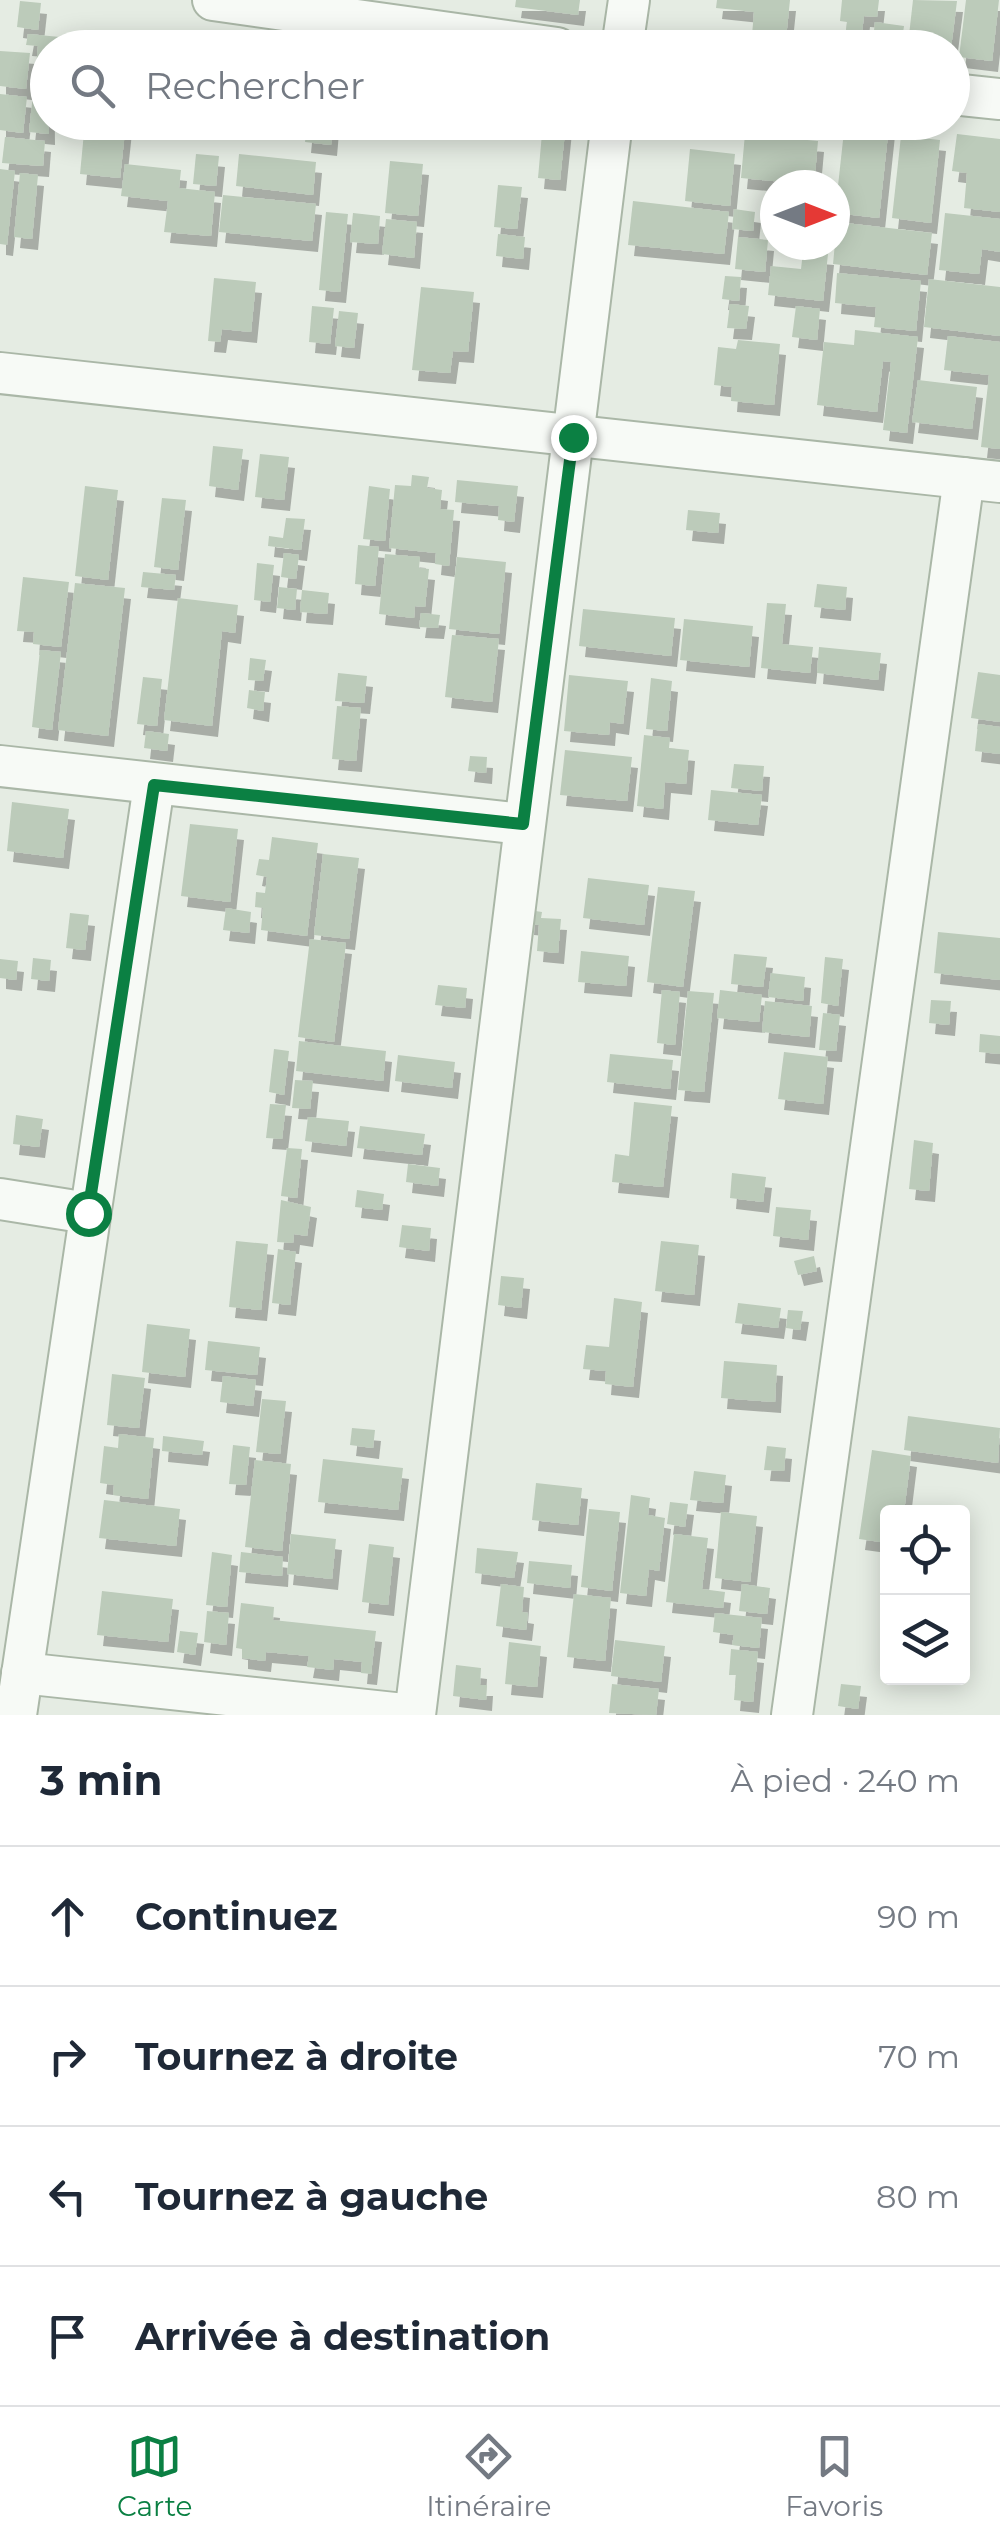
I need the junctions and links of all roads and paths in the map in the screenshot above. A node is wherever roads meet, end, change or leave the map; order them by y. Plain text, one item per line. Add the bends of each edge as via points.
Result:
1 (213, 0) edge
2 (629, 0) edge
3 (428, 30) edge
4 (625, 30) edge
5 (970, 96) edge
6 (1000, 99) edge
7 (610, 140) edge
8 (0, 373) edge
9 (573, 437) junction
10 (982, 480) edge
11 (0, 766) edge
12 (154, 785) junction
13 (523, 824) junction
14 (0, 1199) edge
15 (88, 1213) junction
16 (22, 1674) junction
17 (16, 1715) edge
18 (414, 1715) edge
19 (792, 1715) edge

1 - 3 street
2 - 4 street
5 - 6 street
7 - 9 street
8 - 9 street
9 - 10 street
9 - 13 street
10 - 19 street
11 - 12 street
12 - 13 street
12 - 15 street
13 - 18 street
14 - 15 street
15 - 16 street
16 - 17 street
16 - 18 street

